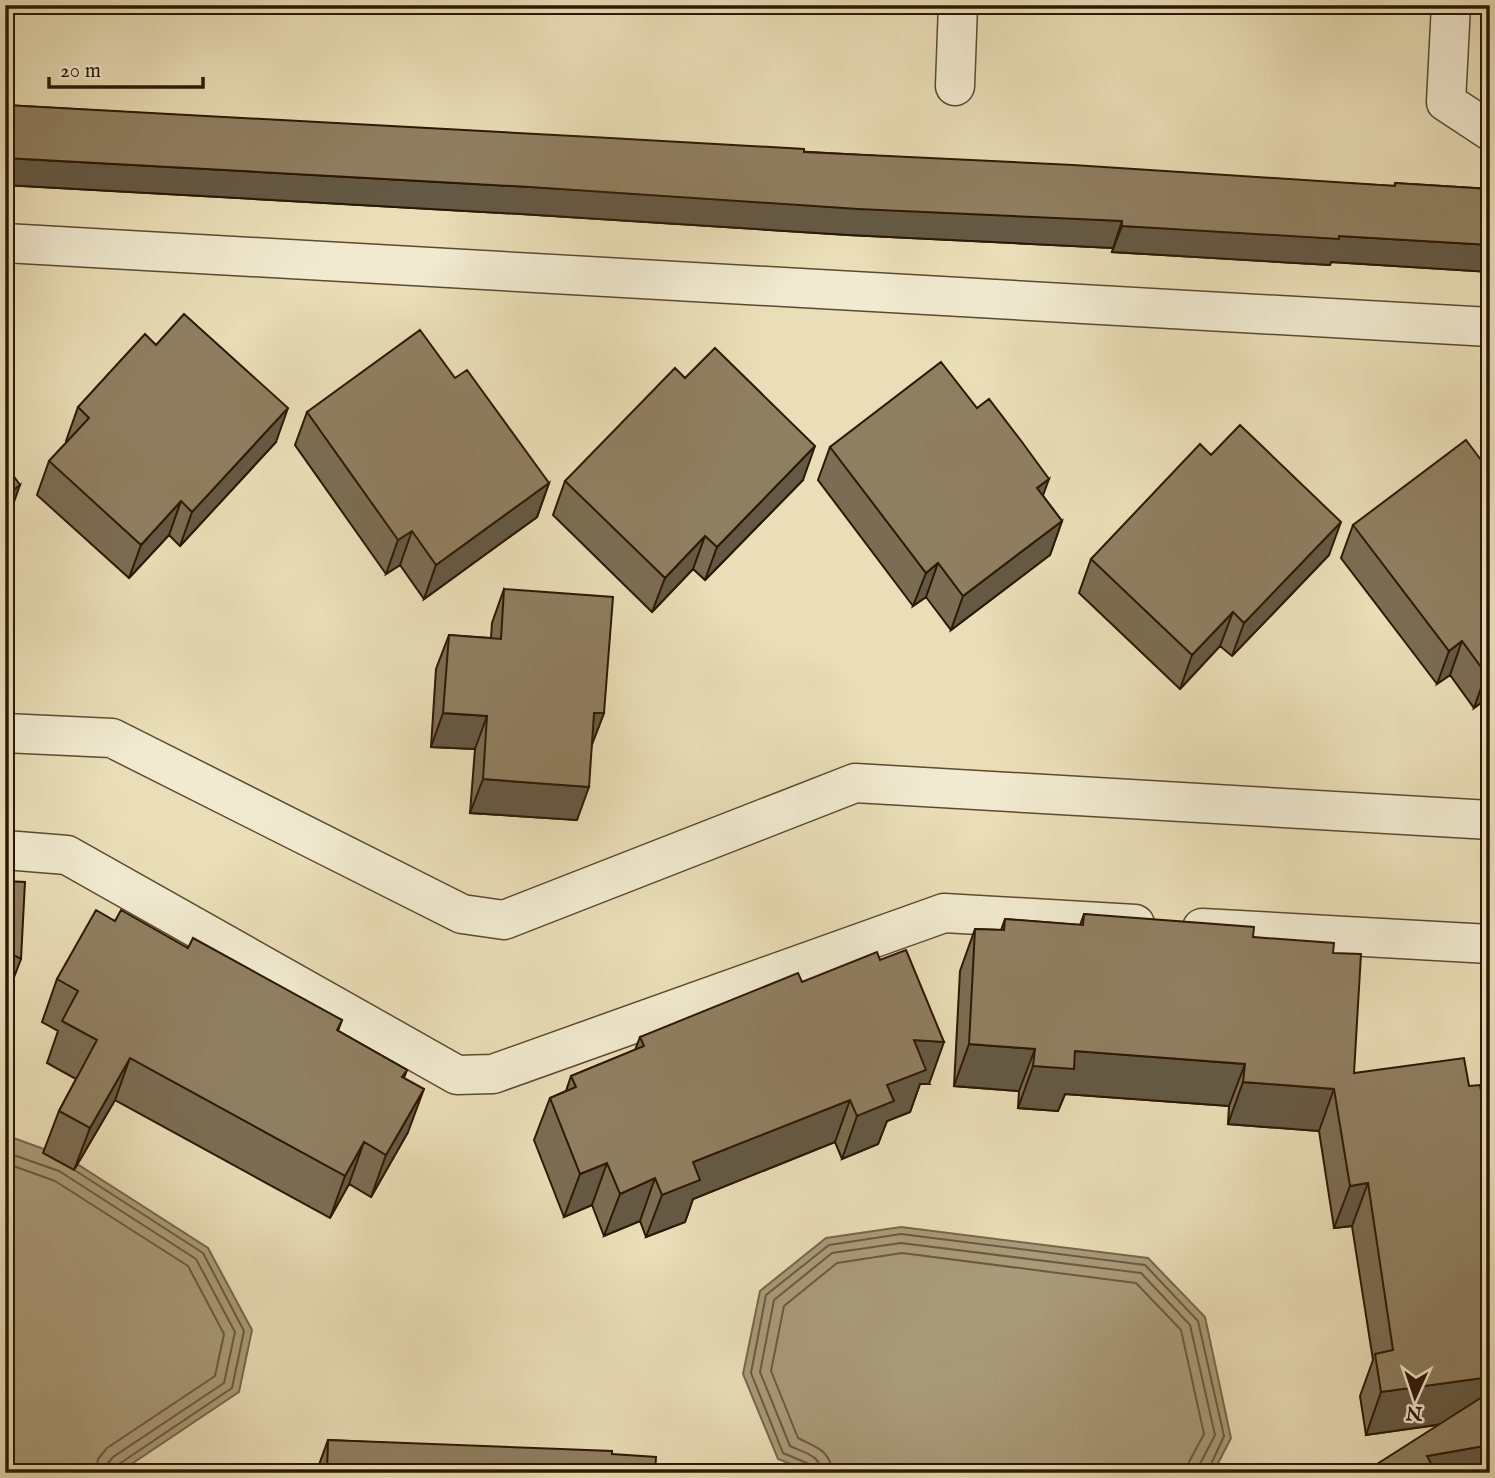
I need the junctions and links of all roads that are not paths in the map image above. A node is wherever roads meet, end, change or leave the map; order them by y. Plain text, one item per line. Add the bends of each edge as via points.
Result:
1 (958, 5) edge
2 (1451, 5) edge
3 (955, 86) dead end
4 (1490, 131) edge
5 (5, 243) edge
6 (1490, 327) edge
7 (5, 733) edge
8 (1490, 820) edge
9 (5, 850) edge
10 (1490, 944) edge

1 - 3 lane
2 - 4 lane via 1447,102
5 - 6 lane
7 - 8 lane via 112,738 462,914 504,920 855,783
9 - 10 lane via 67,855 457,1075 493,1074 944,913

